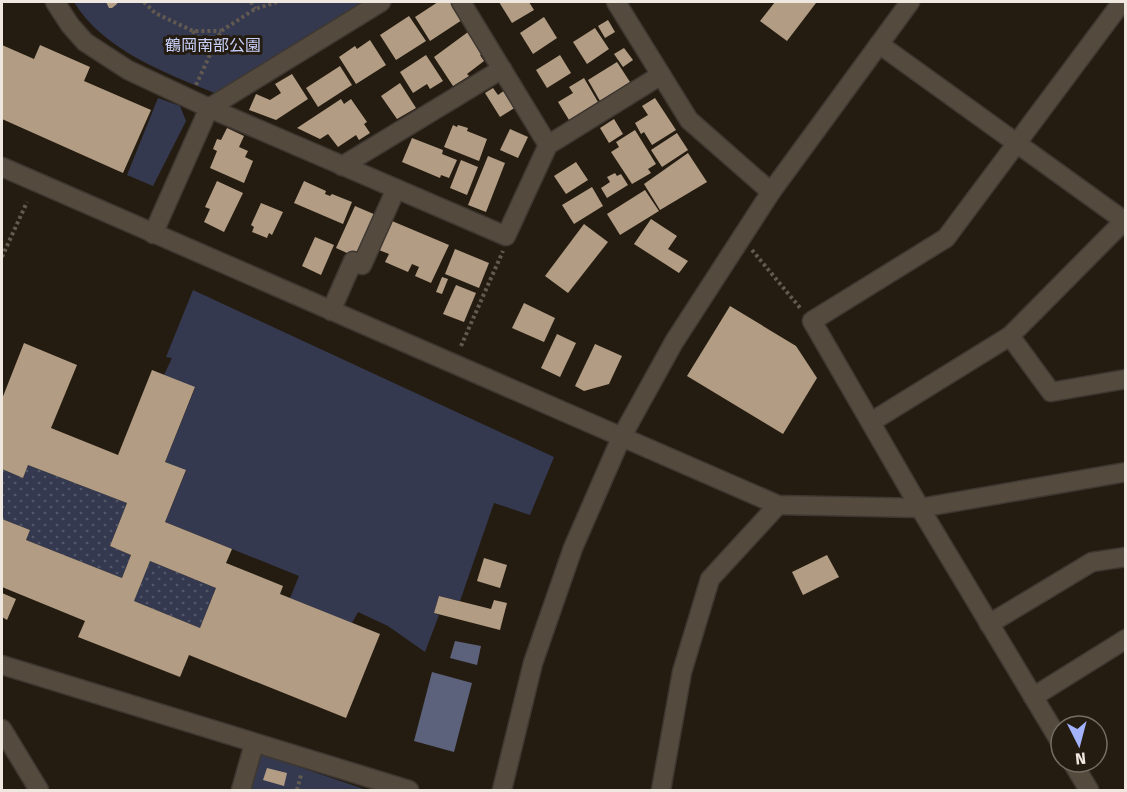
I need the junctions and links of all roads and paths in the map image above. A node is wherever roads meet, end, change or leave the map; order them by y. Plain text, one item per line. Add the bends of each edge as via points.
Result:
1 (55, 2) edge
2 (144, 2) edge
3 (251, 2) edge
4 (277, 2) edge
5 (381, 2) edge
6 (461, 2) edge
7 (616, 2) edge
8 (910, 2) edge
9 (1122, 2) edge
10 (255, 9) junction
11 (193, 31) junction
12 (221, 31) junction
13 (879, 44) junction
14 (209, 55) junction
15 (502, 69) junction
16 (661, 75) junction
17 (196, 85) dead end
18 (209, 108) junction
19 (1018, 144) junction
20 (548, 145) junction
21 (342, 166) junction
22 (2, 167) edge
23 (396, 189) junction
24 (771, 192) junction
25 (27, 202) dead end
26 (1125, 221) edge
27 (153, 234) junction
28 (741, 238) junction
29 (505, 247) dead end
30 (2, 257) edge
31 (331, 311) junction
32 (812, 321) junction
33 (1010, 336) junction
34 (461, 346) dead end
35 (1125, 379) edge
36 (871, 422) junction
37 (621, 438) junction
38 (1125, 472) edge
39 (778, 505) junction
40 (920, 508) junction
41 (1125, 557) edge
42 (989, 624) junction
43 (1125, 639) edge
44 (2, 666) edge
45 (1034, 697) junction
46 (1049, 723) edge
47 (2, 729) edge
48 (254, 744) junction
49 (302, 771) dead end
50 (1079, 774) edge
51 (39, 790) edge
52 (241, 790) edge
53 (297, 790) edge
54 (409, 790) edge
55 (502, 790) edge
56 (661, 790) edge
57 (1089, 790) edge

1 - 18 street via 85,42 105,56
2 - 11 path via 154,13
3 - 10 path
4 - 10 path
5 - 18 street
6 - 15 street
7 - 16 street
8 - 13 street
9 - 19 street
10 - 12 path
11 - 12 path
11 - 14 path
12 - 14 path
13 - 19 street
13 - 24 street
14 - 17 path
15 - 20 street
15 - 21 street
16 - 20 street
16 - 24 street via 689,120
18 - 21 street
18 - 27 street
19 - 26 street
19 - 32 street via 946,238
20 - 23 street via 506,236
21 - 23 street
22 - 27 street
23 - 31 street via 362,265 353,261
24 - 28 street
25 - 30 path
26 - 33 street
27 - 31 street
28 - 32 path
28 - 37 street via 674,342
29 - 34 path
31 - 37 street
32 - 36 street
33 - 35 street via 1051,392
33 - 36 street
36 - 40 street
37 - 39 street
37 - 55 street via 573,548 533,663
38 - 40 street
39 - 40 street
39 - 56 street via 710,579 682,672
40 - 42 street
41 - 42 street via 1092,562
42 - 45 street
43 - 45 street
44 - 48 street
45 - 46 street
47 - 51 street
48 - 52 street
48 - 54 street
49 - 53 path
50 - 57 street

